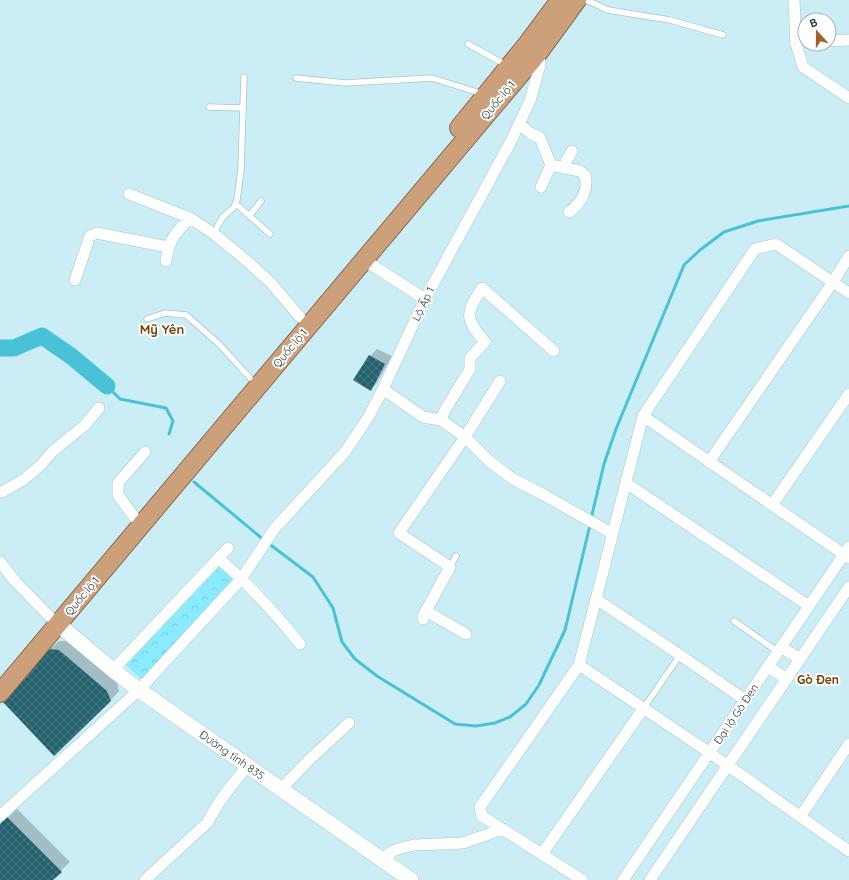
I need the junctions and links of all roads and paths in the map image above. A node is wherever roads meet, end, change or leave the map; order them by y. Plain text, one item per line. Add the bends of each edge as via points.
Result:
1 (560, 0) edge
2 (577, 0) edge
3 (586, 0) edge
4 (794, 0) edge
5 (797, 22) edge
6 (723, 34) dead end
7 (849, 40) edge
8 (837, 41) edge
9 (468, 44) dead end
10 (539, 52) junction
11 (801, 52) edge
12 (509, 67) junction
13 (244, 77) dead end
14 (296, 78) dead end
15 (486, 95) junction
16 (849, 98) edge
17 (209, 107) dead end
18 (242, 108) junction
19 (519, 123) junction
20 (572, 151) dead end
21 (550, 165) junction
22 (564, 168) junction
23 (541, 187) dead end
24 (129, 194) dead end
25 (261, 201) dead end
26 (236, 204) junction
27 (569, 212) dead end
28 (250, 215) junction
29 (190, 218) junction
30 (214, 234) junction
31 (270, 234) dead end
32 (168, 247) junction
33 (849, 256) edge
34 (364, 260) junction
35 (166, 261) dead end
36 (75, 280) dead end
37 (833, 282) junction
38 (849, 293) edge
39 (425, 299) junction
40 (300, 317) junction
41 (147, 319) dead end
42 (554, 351) dead end
43 (250, 378) junction
44 (500, 381) dead end
45 (383, 389) junction
46 (849, 394) edge
47 (99, 408) dead end
48 (643, 416) junction
49 (441, 420) junction
50 (465, 437) junction
51 (146, 452) dead end
52 (709, 462) junction
53 (626, 483) junction
54 (1, 492) edge
55 (772, 505) junction
56 (134, 517) junction
57 (613, 534) junction
58 (228, 548) dead end
59 (847, 553) edge
60 (456, 556) dead end
61 (218, 558) junction
62 (0, 562) edge
63 (450, 567) junction
64 (242, 578) junction
65 (849, 587) edge
66 (596, 599) junction
67 (809, 606) junction
68 (54, 621) junction
69 (734, 621) dead end
70 (466, 634) dead end
71 (300, 644) dead end
72 (780, 649) junction
73 (680, 654) junction
74 (800, 659) junction
75 (579, 665) junction
76 (768, 667) junction
77 (112, 670) junction
78 (0, 677) edge
79 (787, 679) junction
80 (139, 690) junction
81 (0, 693) edge
82 (746, 700) junction
83 (643, 709) junction
84 (349, 723) dead end
85 (848, 747) edge
86 (710, 753) junction
87 (248, 766) junction
88 (728, 766) junction
89 (281, 788) junction
90 (0, 816) edge
91 (800, 816) junction
92 (503, 829) junction
93 (849, 851) edge
94 (542, 854) junction
95 (381, 859) junction
96 (145, 880) edge
97 (411, 880) edge
98 (582, 880) edge
99 (623, 880) edge
100 (650, 880) edge

1 - 12 highway, Quốc lộ 1
2 - 10 highway, Quốc lộ 1
3 - 6 lane via 608,10 670,20
4 - 5 street
7 - 8 street
9 - 12 lane
10 - 19 street, Lộ Ấp 1 via 540,65 530,101
10 - 34 highway, Quốc lộ 1
11 - 16 street via 803,67
12 - 15 highway, Quốc lộ 1
13 - 18 lane
14 - 15 lane via 345,83 432,78
15 - 40 highway, Quốc lộ 1
17 - 18 lane
18 - 26 lane via 241,170
19 - 21 street via 540,138
19 - 39 street, Lộ Ấp 1
20 - 22 street
21 - 22 street
21 - 23 street
22 - 27 street via 580,171 585,175 587,188 580,201
24 - 29 street
25 - 28 lane
26 - 28 lane
26 - 30 lane via 223,217
28 - 31 lane
29 - 30 street
29 - 32 street via 175,234
30 - 40 street via 270,282
32 - 35 street
32 - 36 street via 97,234 90,236
33 - 37 street
34 - 39 street
34 - 68 highway, Quốc lộ 1
37 - 38 street
37 - 48 street via 776,244 755,249
37 - 52 street
39 - 45 street, Lộ Ấp 1
40 - 43 highway, Quốc lộ 1
41 - 43 lane via 165,313 186,315 218,343
42 - 49 street via 482,288 472,304 469,315 470,321 485,342 470,358 470,369
43 - 56 highway, Quốc lộ 1
44 - 50 street
45 - 49 street via 424,417
45 - 64 street, Lộ Ấp 1 via 345,452 276,528
46 - 55 street
47 - 54 street via 85,426 53,451 40,466 23,480
48 - 52 street
48 - 53 street
49 - 50 street
50 - 57 street via 513,480
50 - 63 street via 399,533
51 - 56 street via 118,483 118,495
52 - 55 street
53 - 57 street
53 - 67 street
55 - 59 street
56 - 68 highway, Quốc lộ 1
57 - 66 street
58 - 61 street
59 - 67 street, Đại lộ Gò Đen
60 - 63 lane
61 - 64 street
61 - 77 street
62 - 68 street
63 - 70 street via 425,615
64 - 71 street
64 - 80 street, Lộ Ấp 1
65 - 74 street, Đại lộ Gò Đen
66 - 73 street
66 - 75 street
67 - 72 street, Đại lộ Gò Đen
68 - 77 main road, Đường tỉnh 835
68 - 78 highway, Quốc lộ 1
68 - 81 highway, Quốc lộ 1
69 - 72 lane
72 - 74 street
72 - 76 street, Đại lộ Gò Đen
73 - 82 street
73 - 83 lane
74 - 79 street, Đại lộ Gò Đen
75 - 83 street
75 - 92 street via 480,807 482,816
76 - 79 street
76 - 82 street, Đại lộ Gò Đen
77 - 80 main road, Đường tỉnh 835
79 - 88 street, Đại lộ Gò Đen
80 - 87 main road, Đường tỉnh 835
80 - 90 street, Lộ Ấp 1
82 - 86 street, Đại lộ Gò Đen
83 - 86 street
83 - 94 street
84 - 89 street
85 - 91 street
86 - 88 street
86 - 99 street, Đại lộ Gò Đen
87 - 89 main road, Đường tỉnh 835
87 - 96 street via 229,788 208,822
88 - 91 street
88 - 100 street, Đại lộ Gò Đen
89 - 95 main road, Đường tỉnh 835
91 - 93 street
92 - 94 street
92 - 95 street via 463,843 408,846 395,850
94 - 98 street
95 - 97 main road, Đường tỉnh 835

